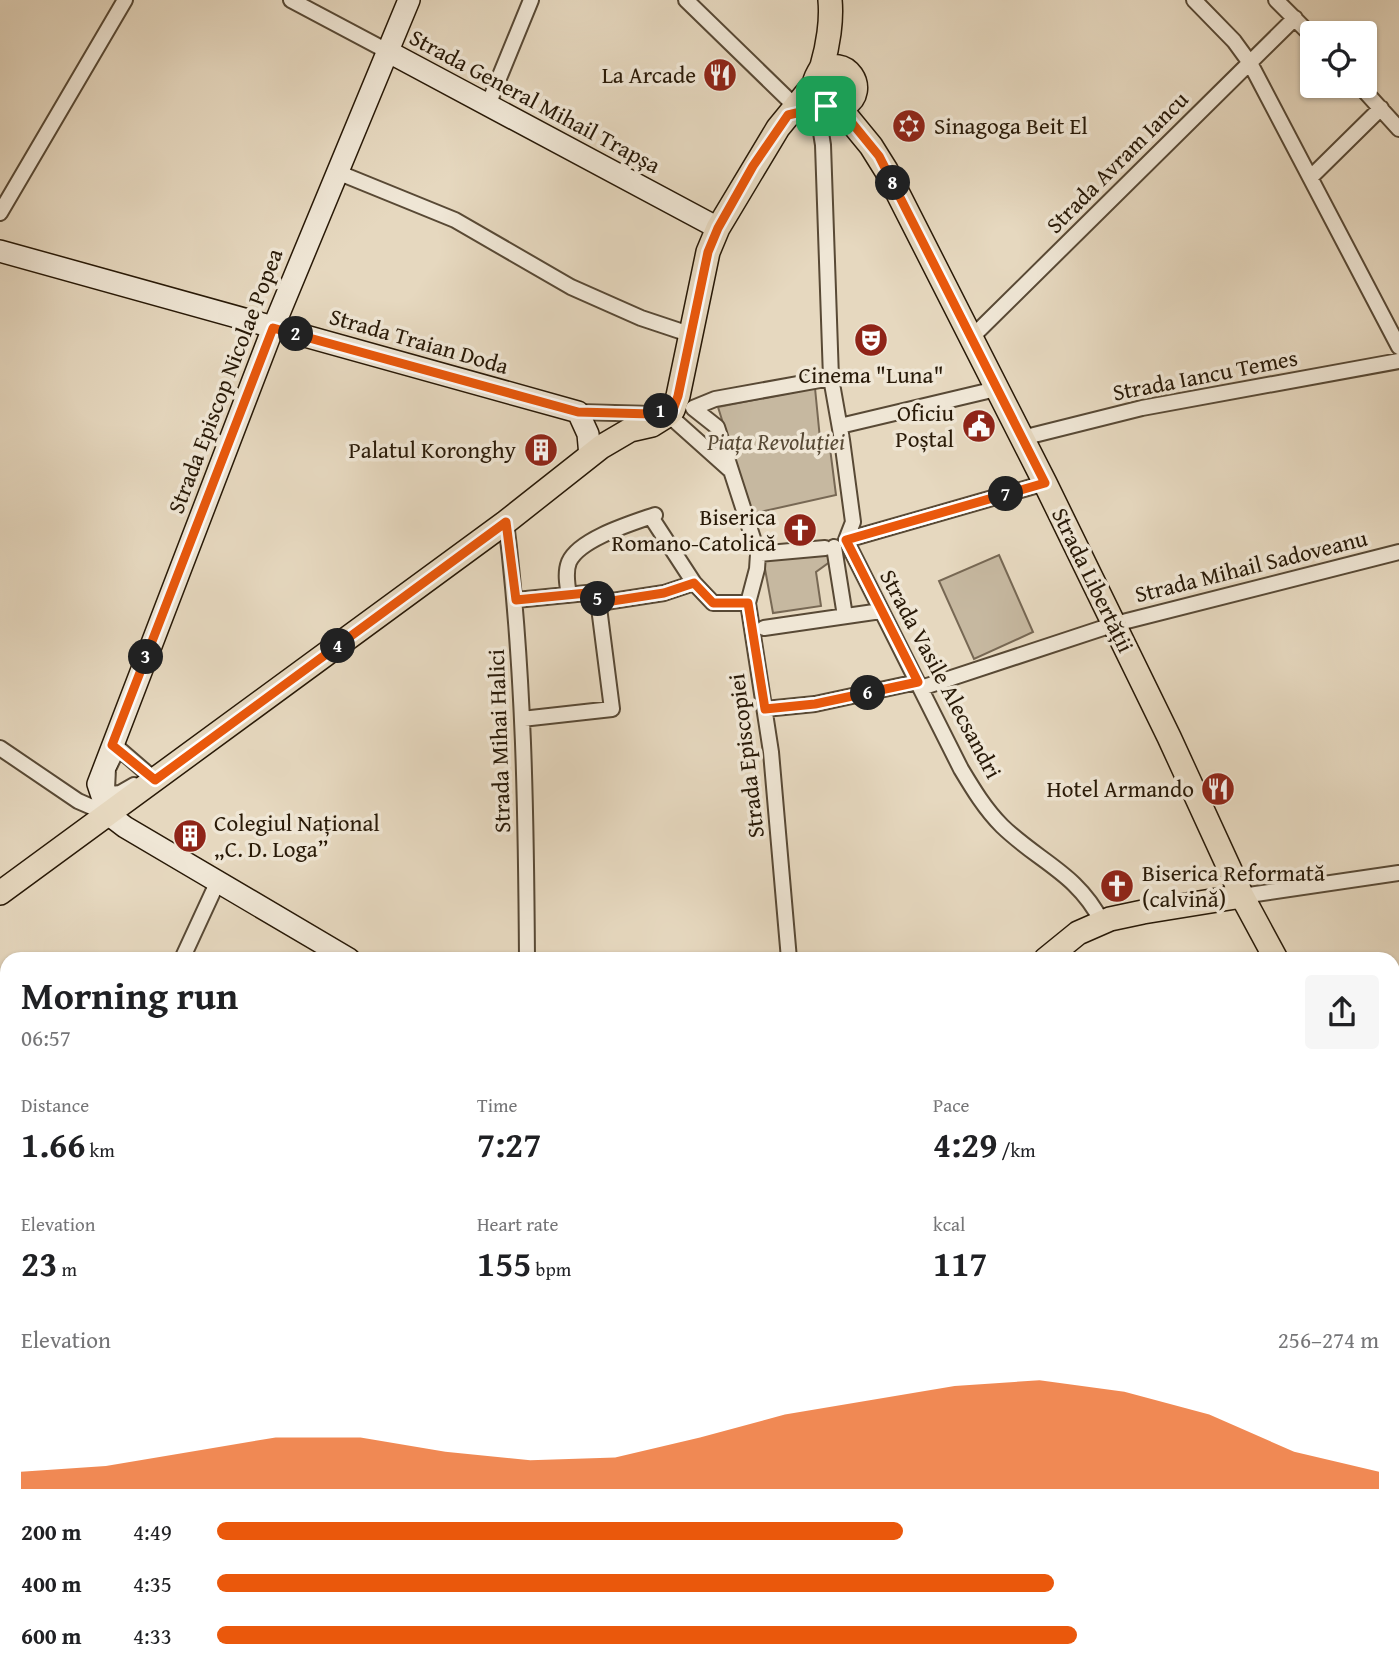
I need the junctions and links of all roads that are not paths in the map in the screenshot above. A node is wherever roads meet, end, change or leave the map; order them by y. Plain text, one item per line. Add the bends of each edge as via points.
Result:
1 (125, 0) edge
2 (291, 0) edge
3 (409, 0) edge
4 (531, 0) edge
5 (686, 0) edge
6 (1194, 0) edge
7 (1276, 0) edge
8 (830, 5) edge
9 (1295, 18) junction
10 (1300, 23) edge
11 (387, 51) junction
12 (1250, 63) junction
13 (817, 78) junction
14 (852, 80) junction
15 (1371, 98) edge
16 (488, 104) junction
17 (813, 108) junction
18 (1381, 108) junction
19 (1399, 129) edge
20 (879, 156) junction
21 (337, 172) junction
22 (1311, 177) junction
23 (0, 214) edge
24 (718, 228) junction
25 (0, 251) edge
26 (273, 328) junction
27 (692, 335) junction
28 (971, 338) junction
29 (1399, 347) edge
30 (1399, 361) edge
31 (831, 378) junction
32 (996, 389) junction
33 (578, 412) junction
34 (668, 415) junction
35 (840, 425) junction
36 (1021, 438) junction
37 (590, 456) junction
38 (730, 470) junction
39 (1045, 483) junction
40 (506, 522) junction
41 (835, 545) junction
42 (1399, 552) edge
43 (758, 554) junction
44 (694, 583) junction
45 (569, 595) junction
46 (598, 597) junction
47 (516, 600) junction
48 (748, 603) junction
49 (881, 611) junction
50 (845, 616) junction
51 (1115, 624) junction
52 (764, 628) dead end
53 (919, 685) junction
54 (765, 709) junction
55 (523, 719) junction
56 (115, 747) junction
57 (0, 748) edge
58 (152, 777) junction
59 (108, 814) junction
60 (1399, 873) edge
61 (218, 881) junction
62 (0, 893) edge
63 (1241, 896) junction
64 (1102, 922) junction
65 (185, 952) edge
66 (337, 952) edge
67 (527, 952) edge
68 (788, 952) edge
69 (1054, 952) edge
70 (1272, 952) edge

1 - 23 street
2 - 11 street, Strada General Mihail Trapșa
3 - 11 main road, Strada Episcop Nicolae Popea
4 - 16 street
5 - 17 street
6 - 12 street
7 - 9 street
8 - 13 main road
8 - 14 main road, Strada Libertății
9 - 10 street
9 - 12 street, Strada Avram Iancu
11 - 16 main road, Strada General Mihail Trapșa
11 - 21 main road, Strada Episcop Nicolae Popea
12 - 22 street
12 - 28 street, Strada Avram Iancu
13 - 14 main road via 830,66 843,68
13 - 17 main road, Strada Libertății
14 - 17 main road via 850,101
14 - 20 main road, Strada Libertății
15 - 18 street
16 - 24 main road, Strada General Mihail Trapșa
17 - 20 main road, Strada Libertății
17 - 24 main road via 753,166
17 - 31 street via 823,145
18 - 19 street
18 - 22 street
20 - 28 main road, Strada Libertății
21 - 26 main road, Strada Episcop Nicolae Popea
21 - 27 street via 455,220 571,287
22 - 29 street
24 - 27 main road via 708,252
25 - 26 main road, Strada Traian Doda
26 - 33 main road, Strada Traian Doda
26 - 56 main road, Strada Episcop Nicolae Popea
27 - 34 main road via 678,396
28 - 32 main road, Strada Libertății
30 - 36 street, Strada Iancu Temes via 1142,408
31 - 35 street
31 - 38 street, Strada Episcopiei via 715,399 693,408 717,427
32 - 35 street
32 - 36 main road, Strada Libertății
33 - 34 street via 652,414 663,410
33 - 37 main road
34 - 37 main road via 630,430
34 - 38 street
35 - 41 street via 853,522
36 - 39 main road, Strada Libertății
37 - 40 main road
38 - 43 street, Strada Episcopiei
39 - 41 street
39 - 51 main road, Strada Libertății
40 - 47 street, Strada Mihai Halici
40 - 58 main road
41 - 43 street
41 - 49 street, Strada Vasile Alecsandri
41 - 50 street
42 - 51 street, Strada Mihail Sadoveanu
43 - 48 street, Strada Episcopiei
44 - 45 street via 653,516 598,537 574,553 568,565
44 - 46 street via 664,593
44 - 48 street via 713,603
45 - 46 street
45 - 47 street
46 - 55 street via 612,709
47 - 55 street, Strada Mihai Halici
48 - 54 street, Strada Episcopiei
49 - 50 street
49 - 53 street, Strada Vasile Alecsandri
50 - 52 street
51 - 53 street, Strada Mihail Sadoveanu
51 - 63 main road, Strada Libertății
53 - 54 street, Strada Mihail Sadoveanu
53 - 64 street, Strada Vasile Alecsandri via 961,769 989,812 1069,877
54 - 68 street, Strada Episcopiei
55 - 67 street, Strada Mihai Halici
56 - 58 street
56 - 58 street via 106,781 112,794
56 - 59 main road, Strada Episcop Nicolae Popea via 98,784
57 - 59 street via 78,801
58 - 59 main road
59 - 61 main road
59 - 62 main road
60 - 63 street
61 - 65 street
61 - 66 main road
63 - 64 main road
63 - 70 main road, Strada Libertății
64 - 69 main road

